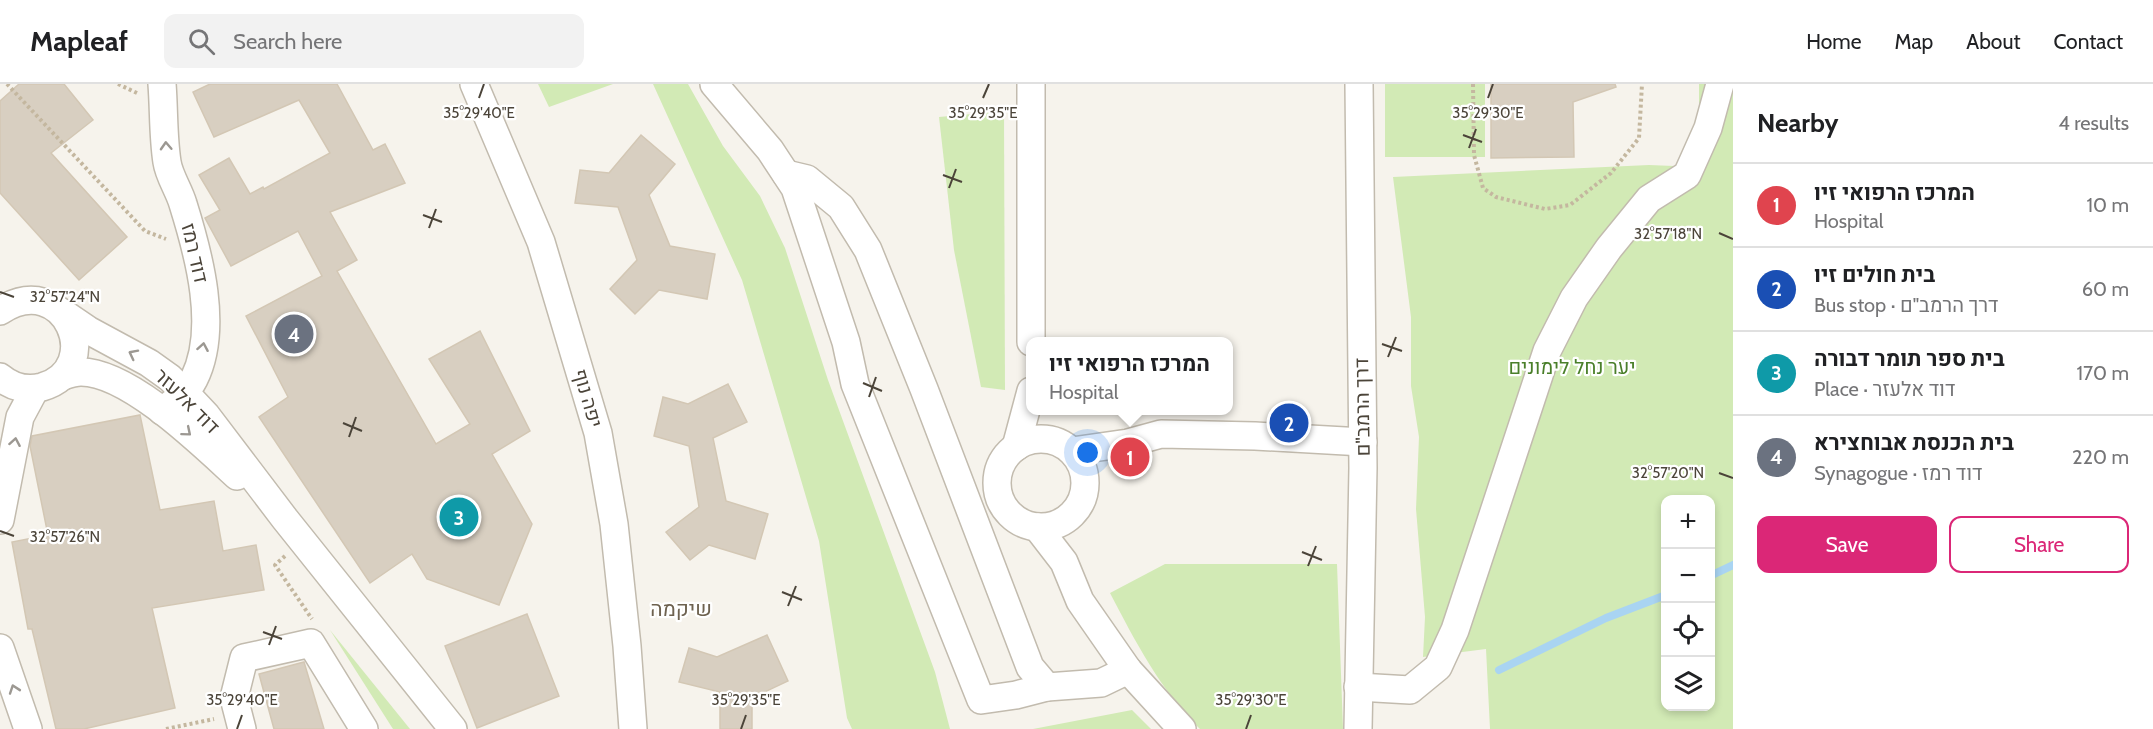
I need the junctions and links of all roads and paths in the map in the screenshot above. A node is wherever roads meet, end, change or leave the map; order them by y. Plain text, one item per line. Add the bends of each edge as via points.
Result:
1 (7, 84) edge
2 (162, 84) edge
3 (474, 84) edge
4 (714, 84) edge
5 (1031, 84) edge
6 (1359, 84) edge
7 (1473, 84) edge
8 (1642, 84) edge
9 (1720, 84) edge
10 (786, 174) junction
11 (196, 250) junction
12 (0, 311) edge
13 (63, 313) junction
14 (1031, 337) edge
15 (63, 376) junction
16 (0, 377) edge
17 (35, 389) junction
18 (185, 393) junction
19 (1026, 410) edge
20 (162, 411) junction
21 (1038, 415) edge
22 (1045, 439) junction
23 (1128, 443) junction
24 (1016, 447) junction
25 (1072, 451) junction
26 (1363, 455) junction
27 (1086, 482) junction
28 (285, 519) junction
29 (0, 520) edge
30 (1049, 525) junction
31 (303, 542) junction
32 (311, 643) junction
33 (0, 648) edge
34 (1128, 670) junction
35 (1047, 687) junction
36 (1358, 696) junction
37 (0, 703) edge
38 (240, 721) edge
39 (10, 729) edge
40 (28, 729) edge
41 (166, 729) edge
42 (364, 729) edge
43 (453, 729) edge
44 (633, 729) edge
45 (1182, 729) edge
46 (1349, 729) edge
47 (1358, 729) edge
48 (1367, 729) edge

1 - 11 path via 144,231
11 -> 2 street, דוד רמז via 167,163
3 - 44 street, יפה נוף via 541,242 598,433 614,524
4 - 10 street
5 - 14 street
6 - 26 street, דרך הרמב"ם
7 - 8 path via 1473,155 1483,189 1496,197 1545,209 1570,205 1611,174 1639,138
9 - 36 street via 1708,128 1687,175 1649,199 1609,248 1574,298 1547,351 1455,630 1438,667 1410,690
10 - 35 street via 807,179 841,207 868,250 1030,667
10 - 35 street via 795,188 842,330 855,384 981,700
18 -> 11 street, דוד רמז via 194,380 204,342 205,300
12 - 13 street, דוד אלעזר via 29,299 50,304
13 - 15 street via 72,326 75,347
18 -> 13 street, דוד אלעזר via 149,363
15 - 17 street
15 - 20 street, דוד אלעזר via 79,372 111,379
16 - 17 street via 7,383
29 -> 17 street via 20,417
18 - 20 street, דוד רמז
18 - 28 street, דוד אלעזר
19 - 24 street
20 -> 28 street, דוד אלעזר
21 - 22 street
22 - 24 street
22 - 25 street
23 - 25 street
23 - 26 street via 1161,434 1255,436
23 - 27 street
24 - 30 street via 998,472 1001,502 1022,523
25 - 27 street
26 - 36 street, דרך הרמב"ם
27 - 30 street via 1084,495 1071,516
28 - 31 street, דוד אלעזר
30 - 34 street via 1080,601
31 - 32 path via 275,565 314,622
31 - 43 street, דוד אלעזר
32 - 38 street via 244,658 234,698
32 - 42 street
40 -> 33 street
34 - 35 street via 1101,683
34 - 45 street
36 - 46 street, דרך הרמב"ם
36 - 47 street, דרך הרמב"ם
36 - 48 street, דרך הרמב"ם
37 - 39 street
38 - 41 path

